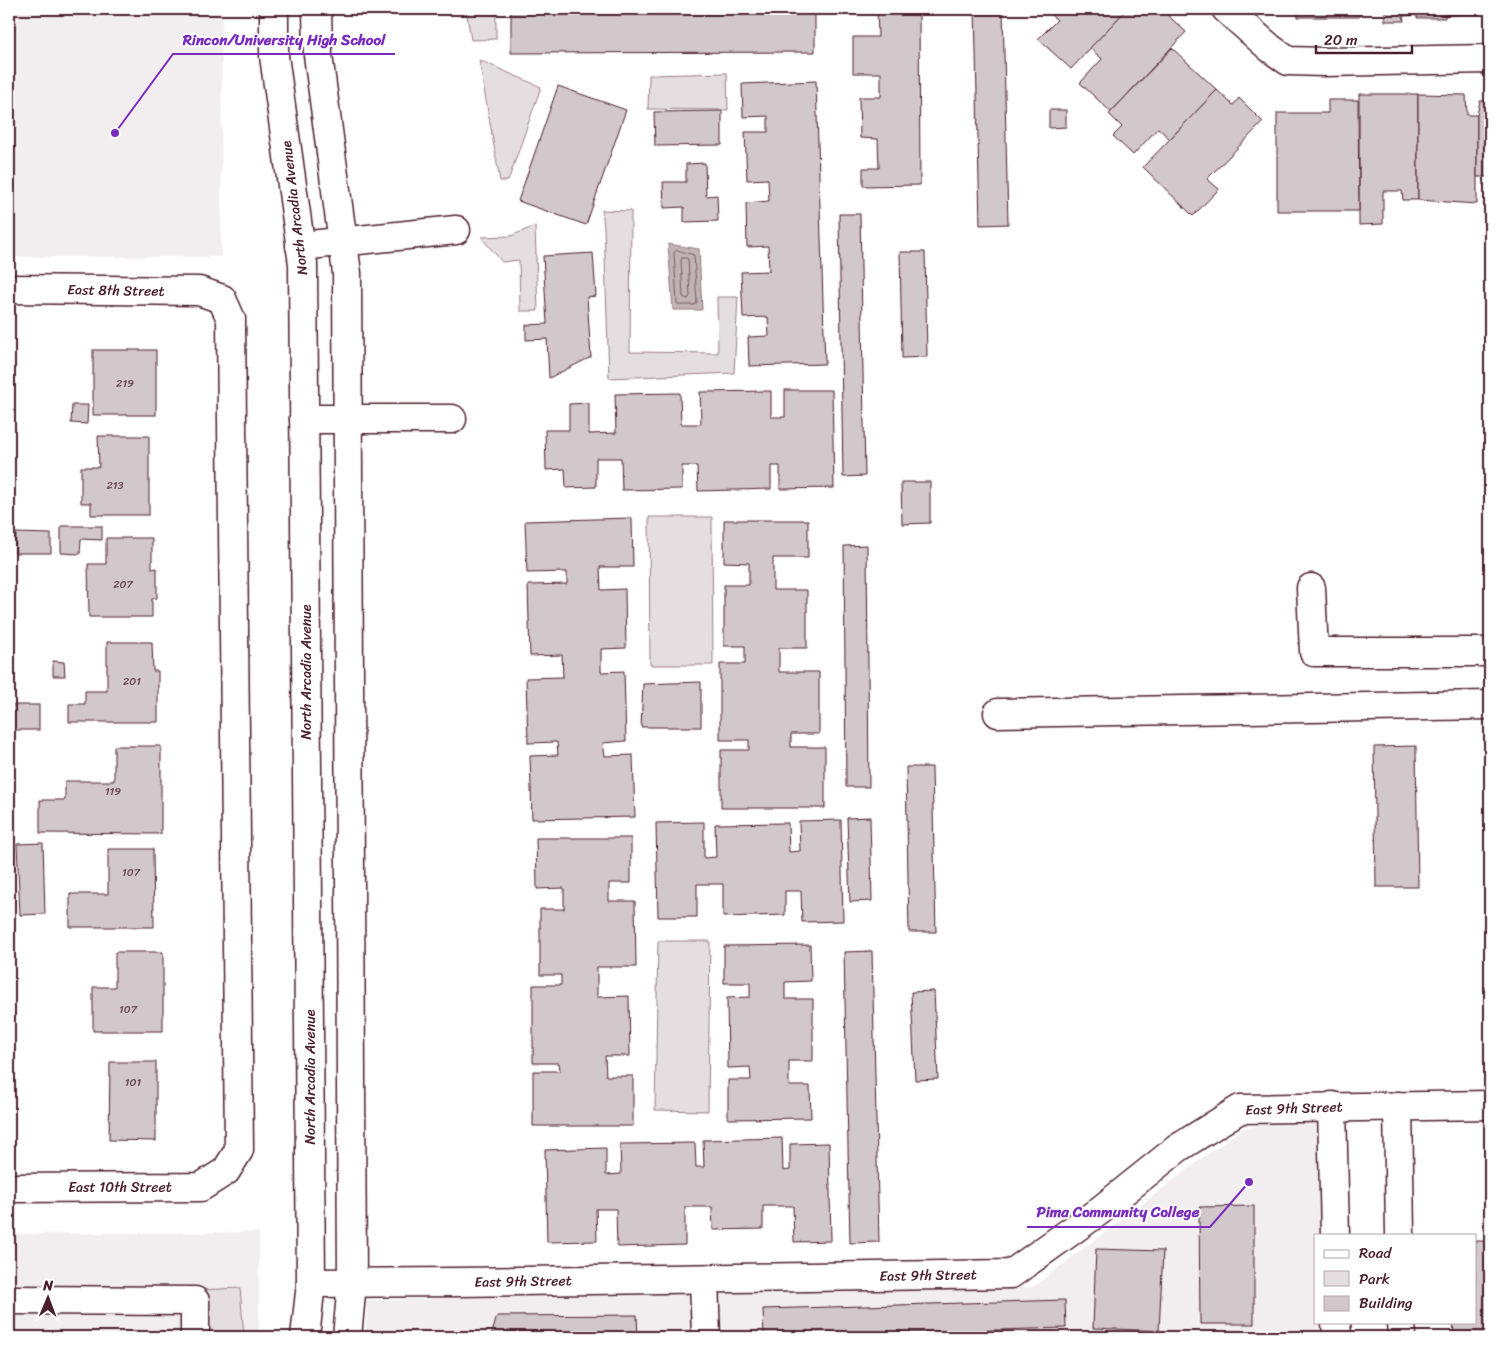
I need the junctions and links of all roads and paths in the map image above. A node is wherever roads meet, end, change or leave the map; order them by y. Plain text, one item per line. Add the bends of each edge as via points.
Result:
1 (274, 9) edge
2 (317, 9) edge
3 (1226, 9) edge
4 (1490, 59) edge
5 (456, 230) dead end
6 (343, 242) junction
7 (300, 246) junction
8 (9, 289) edge
9 (304, 419) junction
10 (348, 419) junction
11 (452, 419) dead end
12 (1311, 588) dead end
13 (1490, 652) edge
14 (306, 680) junction
15 (349, 680) junction
16 (1490, 705) edge
17 (998, 713) dead end
18 (308, 930) junction
19 (350, 931) junction
20 (1490, 1105) edge
21 (1332, 1106) junction
22 (1398, 1106) junction
23 (226, 1171) joint
24 (9, 1188) edge
25 (1335, 1234) edge
26 (1400, 1234) edge
27 (704, 1279) junction
28 (311, 1283) junction
29 (352, 1283) junction
30 (9, 1300) edge
31 (1336, 1324) edge
32 (1401, 1324) edge
33 (195, 1337) edge
34 (305, 1337) edge
35 (347, 1337) edge
36 (706, 1337) edge
37 (1337, 1337) edge
38 (1402, 1337) edge

1 - 7 street, North Arcadia Avenue via 274,56
2 - 6 street via 318,55
3 - 4 street via 1288,60
5 - 6 street
6 - 7 street
6 - 10 street via 347,273
7 - 9 street, North Arcadia Avenue via 303,264
8 - 23 street, East 8th Street via 199,291 222,299 231,319 239,1150
9 - 10 street
9 - 14 street, North Arcadia Avenue
10 - 11 street
10 - 15 street
12 - 13 street via 1314,652
14 - 15 street
14 - 18 street, North Arcadia Avenue
15 - 19 street
16 - 17 street
18 - 19 street
18 - 28 street, North Arcadia Avenue
19 - 29 street
20 - 22 street, East 9th Street
21 - 22 street, East 9th Street
21 - 25 street
21 - 27 street, East 9th Street via 1240,1109 1178,1148 1098,1212 1012,1274
22 - 26 street
23 - 24 street, East 10th Street via 200,1187
27 - 29 street, East 9th Street
27 - 36 street
28 - 29 street, East 9th Street
28 - 34 street, North Arcadia Avenue
29 - 35 street
30 - 33 street via 195,1302
31 - 37 street
32 - 38 street

